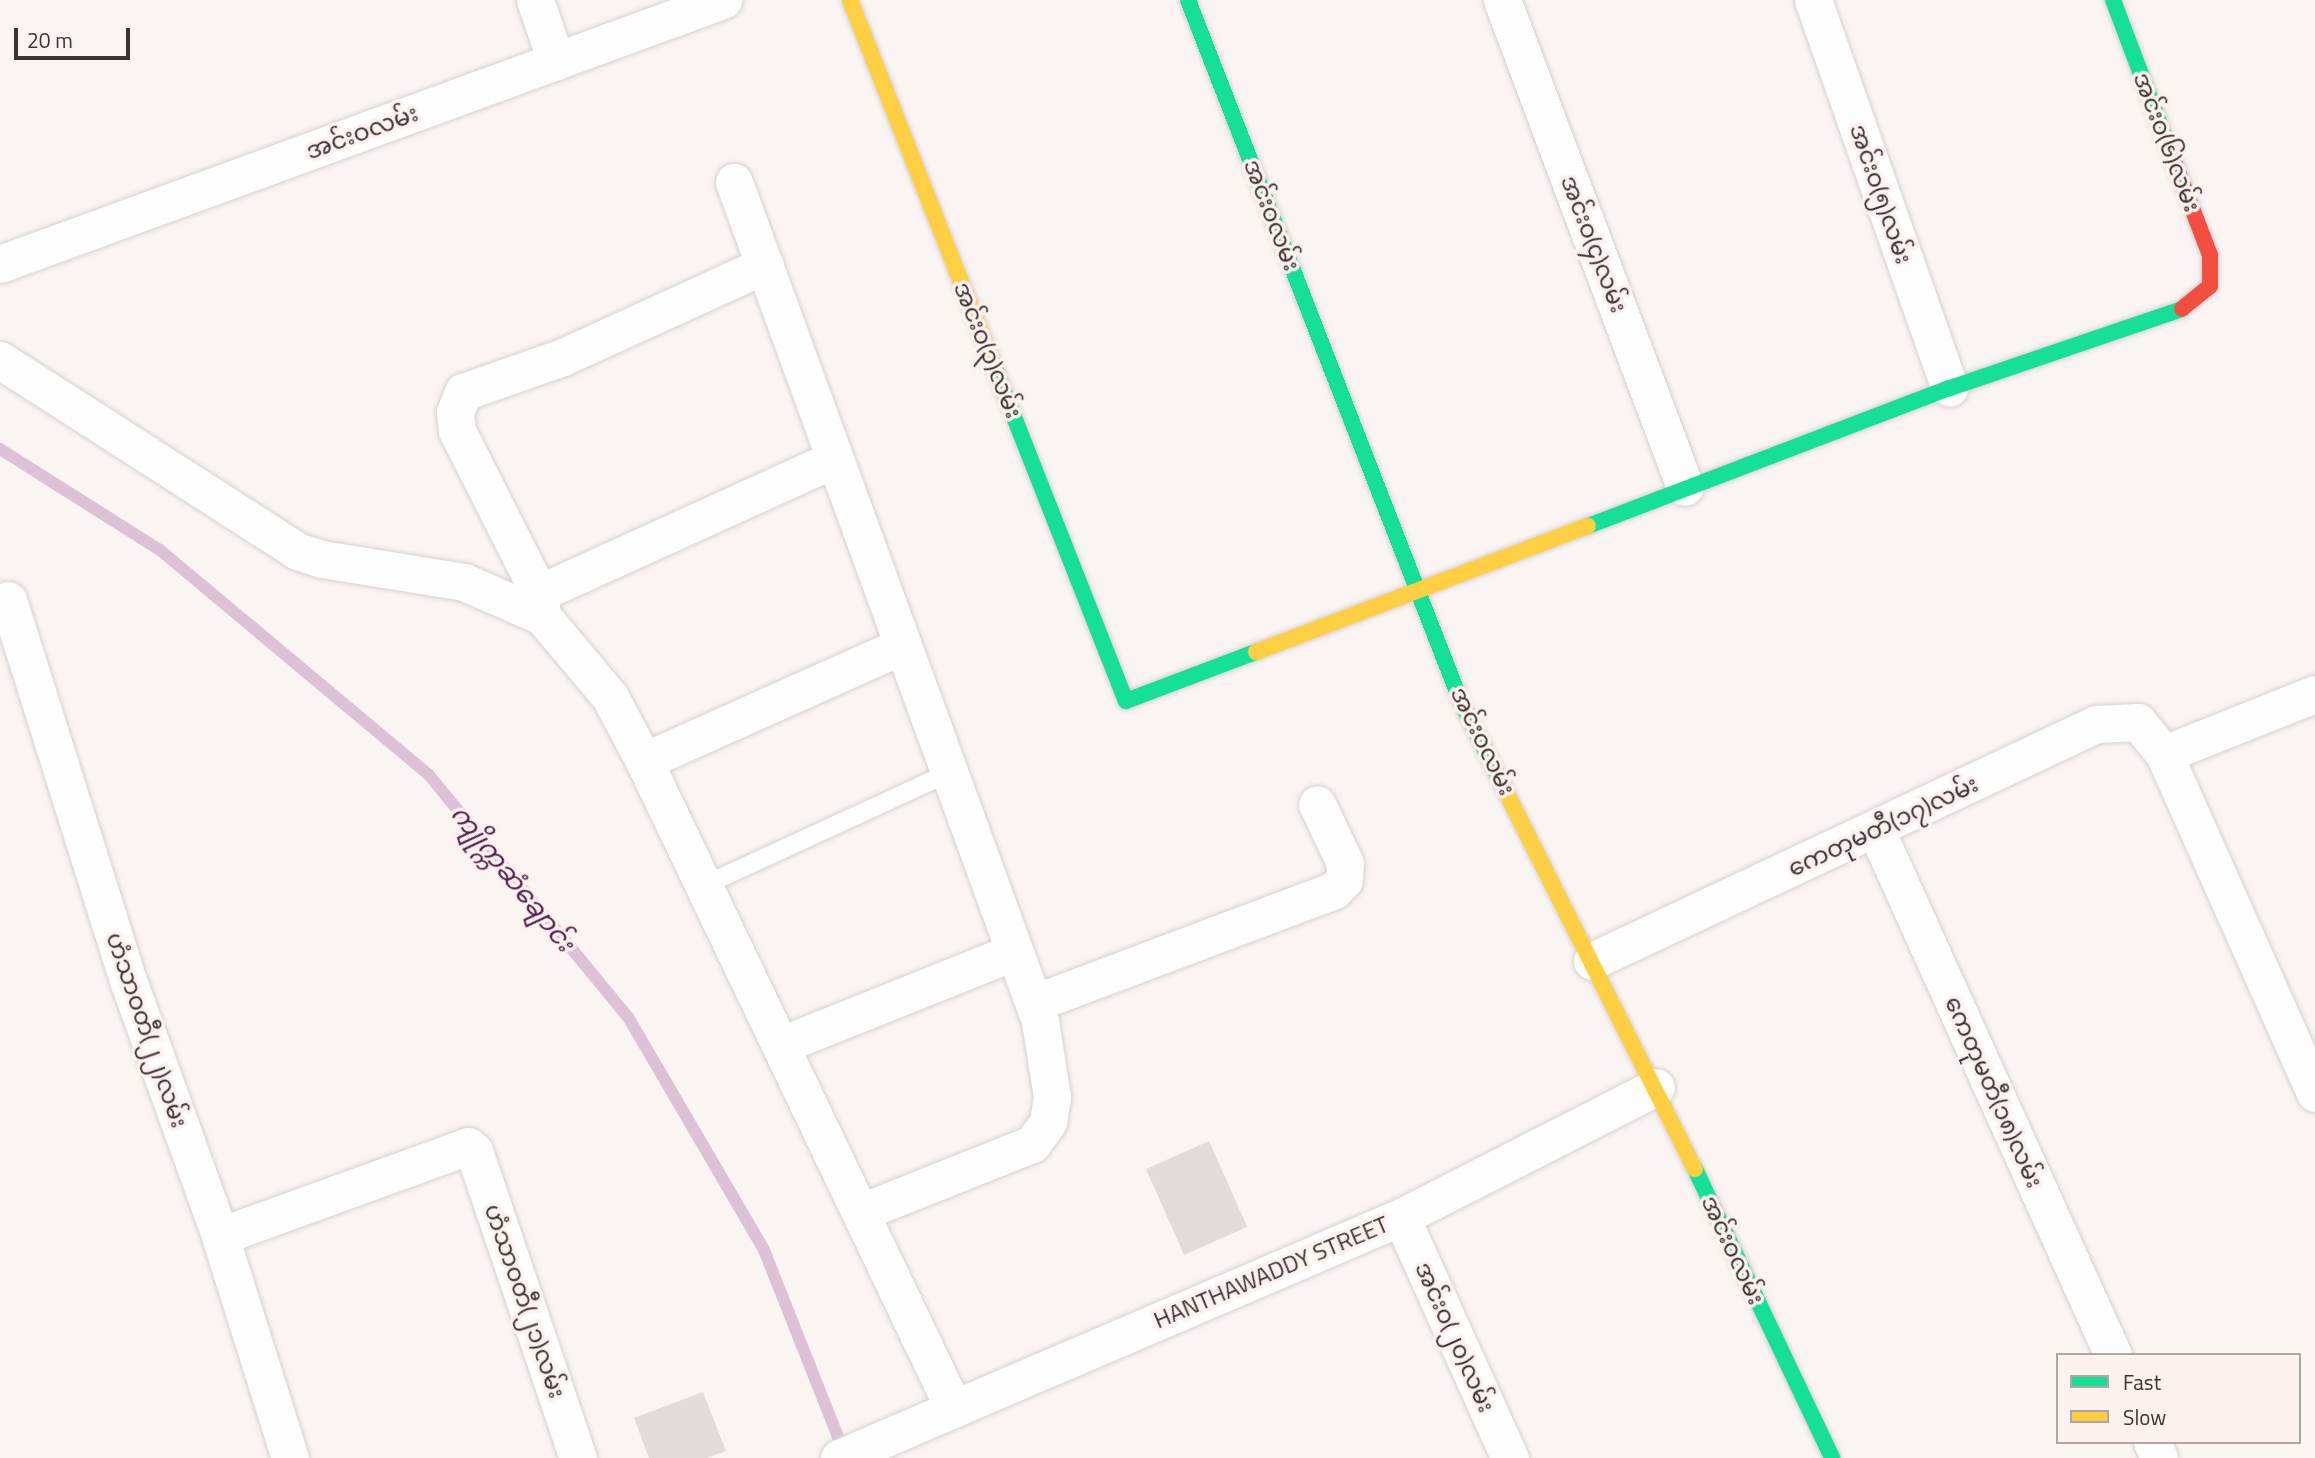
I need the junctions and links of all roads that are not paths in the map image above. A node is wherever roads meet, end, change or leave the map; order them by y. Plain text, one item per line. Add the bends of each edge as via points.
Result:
1 (535, 0) edge
2 (723, 0) edge
3 (850, 0) edge
4 (1188, 0) edge
5 (1502, 0) edge
6 (1813, 0) edge
7 (2113, 0) edge
8 (556, 61) junction
9 (734, 182) dead end
10 (0, 264) edge
11 (765, 265) junction
12 (0, 360) edge
13 (1950, 388) junction
14 (834, 459) junction
15 (1685, 487) junction
16 (1417, 588) junction
17 (8, 600) dead end
18 (540, 605) junction
19 (901, 646) junction
20 (2315, 694) edge
21 (2164, 754) junction
22 (644, 761) junction
23 (948, 774) junction
24 (1317, 804) dead end
25 (1876, 830) junction
26 (705, 885) junction
27 (1014, 952) junction
28 (1592, 961) junction
29 (1034, 1003) junction
30 (781, 1045) junction
31 (1656, 1087) junction
32 (2315, 1093) edge
33 (861, 1212) junction
34 (1401, 1217) junction
35 (220, 1236) junction
36 (2112, 1353) edge
37 (954, 1409) junction
38 (290, 1458) edge
39 (578, 1458) edge
40 (839, 1458) edge
41 (1510, 1458) edge
42 (1832, 1458) edge

1 - 8 street
2 - 8 street, အင်းဝလမ်း
3 - 16 street, အင်းဝ(၃)လမ်း via 1126,701
4 - 16 street, အင်းဝလမ်း
5 - 15 street, အင်းဝ(၄)လမ်း
6 - 13 street, အင်းဝ(၅)လမ်း
7 - 13 street, အင်းဝ(၆)လမ်း via 2210,255 2210,286 2186,307
8 - 10 street, အင်းဝလမ်း
9 - 11 street
11 - 14 street
11 - 18 street via 563,357 463,392 455,412 457,432
12 - 18 street via 297,551 464,582
13 - 15 street
14 - 18 street
14 - 19 street
15 - 16 street
16 - 28 street, အင်းဝလမ်း via 1461,702
17 - 35 street, ဟံသာဝတီ(၂၂)လမ်း via 129,983
18 - 22 street via 610,696
19 - 22 street
19 - 23 street
20 - 21 street
21 - 25 street, ကေတုမတီ(၁၇)လမ်း via 2138,722 2096,724
21 - 32 street, ကေတုမတီ(၁၇)လမ်း
22 - 26 street
23 - 26 lane
23 - 27 street
24 - 29 street via 1345,863 1344,880 1334,890
25 - 28 street, ကေတုမတီ(၁၇)လမ်း
25 - 36 street, ကေတုမတီ(၁၈)လမ်း
26 - 30 street
27 - 29 street
27 - 30 street
28 - 31 street, အင်းဝလမ်း
29 - 33 street via 1052,1097 1048,1122 1032,1144
30 - 33 street
31 - 34 street, HANTHAWADDY STREET
31 - 42 street, အင်းဝလမ်း
33 - 37 street
34 - 37 street, HANTHAWADDY STREET
34 - 41 street, အင်းဝ(၂၀)လမ်း
35 - 38 street, ဟံသာဝတီ(၂၂)လမ်း
35 - 39 street, ဟံသာဝတီ(၂၁)လမ်း via 468,1146 474,1151
37 - 40 street, HANTHAWADDY STREET

